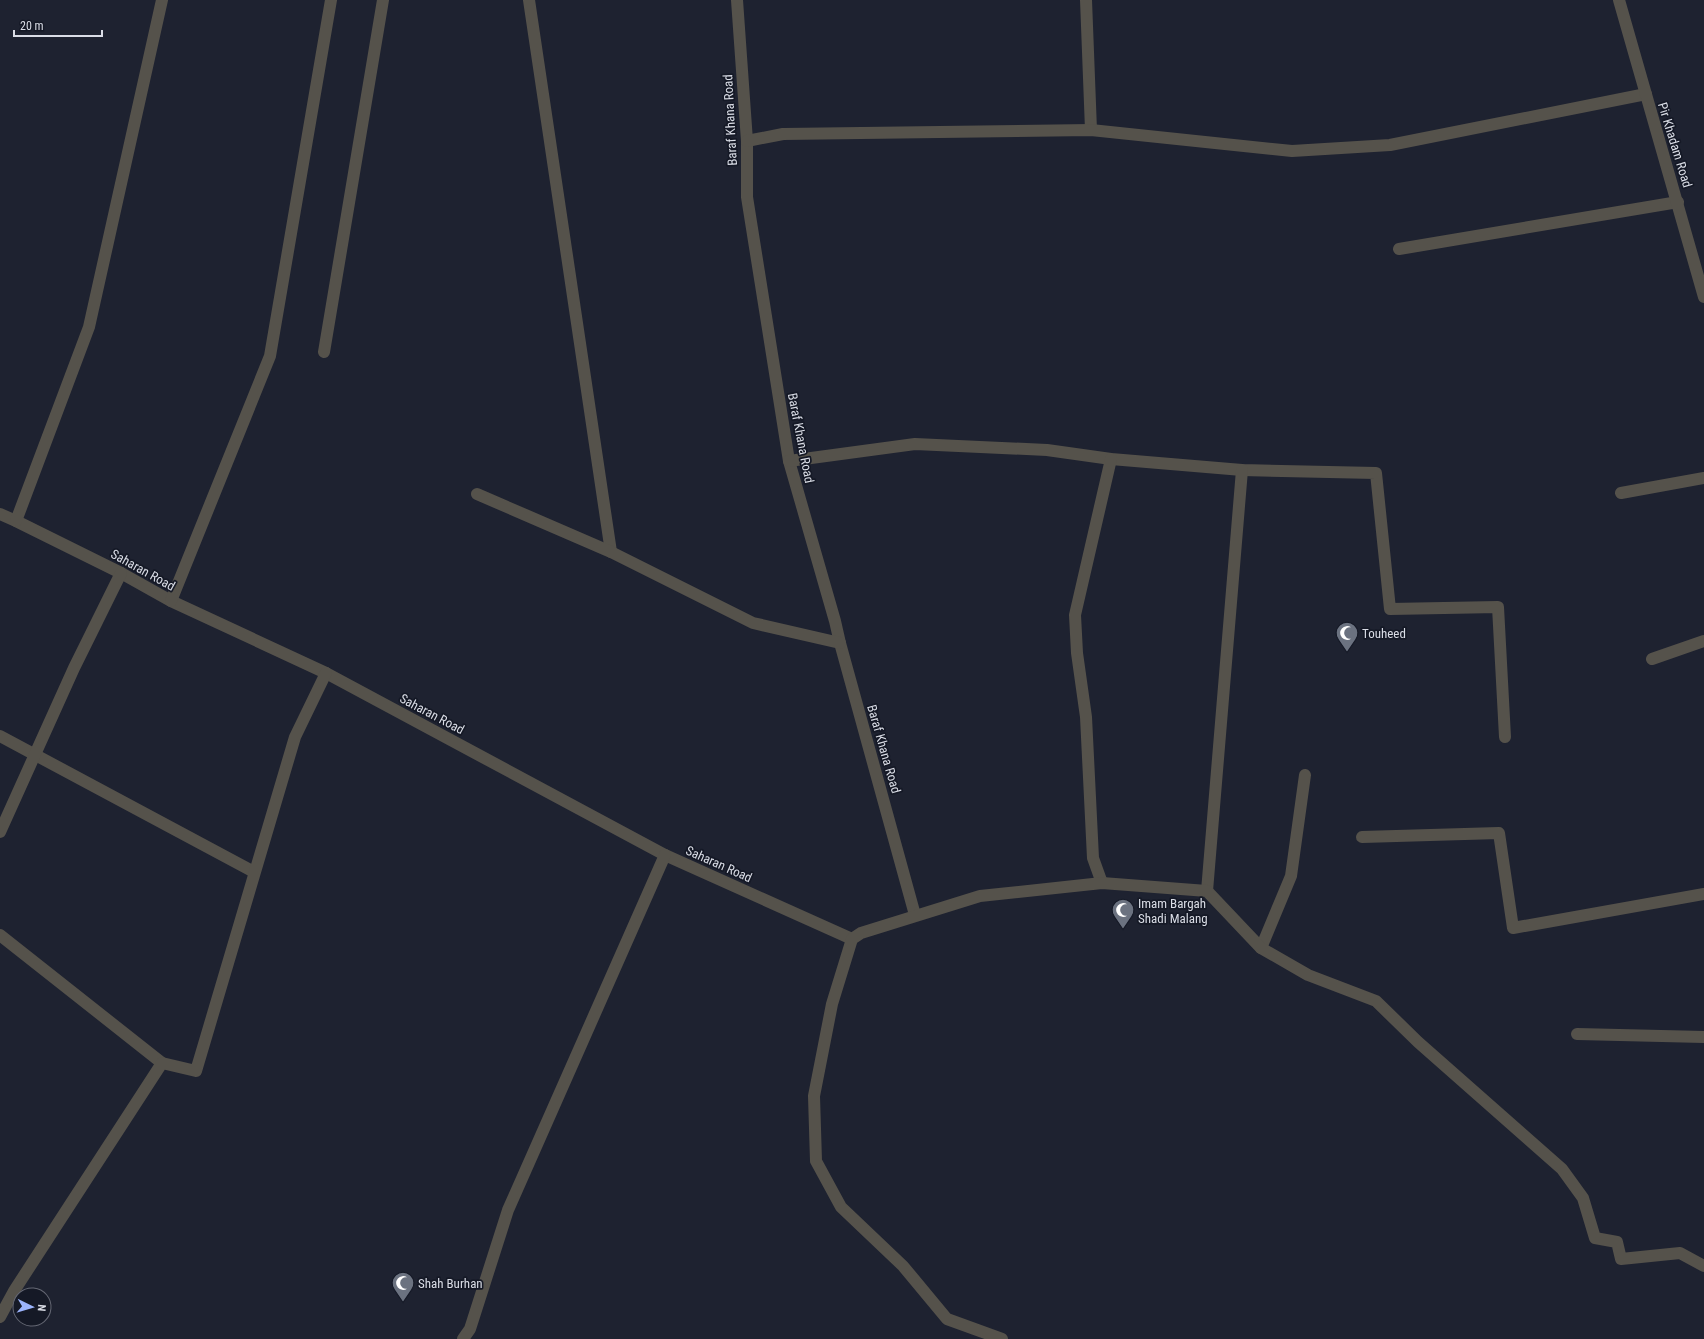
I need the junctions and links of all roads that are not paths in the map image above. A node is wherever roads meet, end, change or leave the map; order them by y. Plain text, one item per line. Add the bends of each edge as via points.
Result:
1 (162, 0) edge
2 (331, 0) edge
3 (383, 0) edge
4 (529, 0) edge
5 (737, 0) edge
6 (1086, 0) edge
7 (1619, 0) edge
8 (1646, 94) junction
9 (1091, 130) junction
10 (747, 141) junction
11 (1678, 202) junction
12 (1399, 249) dead end
13 (1704, 298) edge
14 (324, 352) dead end
15 (1111, 459) junction
16 (789, 461) junction
17 (1242, 470) junction
18 (1704, 478) edge
19 (1621, 493) dead end
20 (477, 494) dead end
21 (0, 514) edge
22 (16, 521) junction
23 (611, 552) junction
24 (121, 573) junction
25 (171, 601) junction
26 (1704, 641) edge
27 (840, 643) junction
28 (1652, 659) dead end
29 (326, 673) junction
30 (0, 736) edge
31 (1505, 737) dead end
32 (36, 754) junction
33 (1305, 775) dead end
34 (0, 832) edge
35 (1362, 837) dead end
36 (665, 855) junction
37 (254, 872) junction
38 (1102, 883) junction
39 (1207, 891) junction
40 (1704, 894) edge
41 (915, 915) junction
42 (0, 935) edge
43 (852, 940) junction
44 (1261, 948) junction
45 (1577, 1034) dead end
46 (1704, 1037) edge
47 (162, 1063) junction
48 (1704, 1266) edge
49 (0, 1317) edge
50 (463, 1339) edge
51 (1002, 1339) edge

1 - 22 street via 89,327
2 - 25 street via 270,356
3 - 14 street
4 - 23 street
5 - 10 street, Baraf Khana Road
6 - 9 street
7 - 8 street, Pir Khadam Road
8 - 9 street via 1383,146 1292,151
8 - 11 street, Pir Khadam Road
9 - 10 street via 783,134
10 - 16 street, Baraf Khana Road via 747,197
11 - 12 street
11 - 13 street, Pir Khadam Road
15 - 16 street via 1046,450 915,444
15 - 17 street
15 - 38 street via 1075,615 1077,653 1086,717 1093,858
16 - 27 street, Baraf Khana Road
17 - 31 street via 1376,473 1390,609 1498,607
17 - 39 street
18 - 19 street
20 - 23 street
21 - 22 street, Saharan Road
22 - 24 street, Saharan Road
23 - 27 street via 753,623
24 - 25 street, Saharan Road
24 - 32 street via 74,668
25 - 29 street, Saharan Road
26 - 28 street
27 - 41 street, Baraf Khana Road
29 - 36 street, Saharan Road
29 - 37 street via 295,737
30 - 32 street
32 - 34 street
32 - 37 street
33 - 44 street via 1291,876
35 - 40 street via 1499,833 1513,928
36 - 43 street, Saharan Road
36 - 50 street via 508,1210 470,1329
37 - 47 street via 196,1071
38 - 39 street
38 - 41 street via 980,896
39 - 44 street
41 - 43 street via 861,933
42 - 47 street
43 - 51 street via 832,1004 814,1096 816,1161 841,1207 903,1266 947,1319
44 - 48 street via 1308,975 1376,1001 1418,1042 1562,1169 1583,1198 1595,1238 1617,1242 1621,1259 1680,1253
45 - 46 street
47 - 49 street via 14,1291

